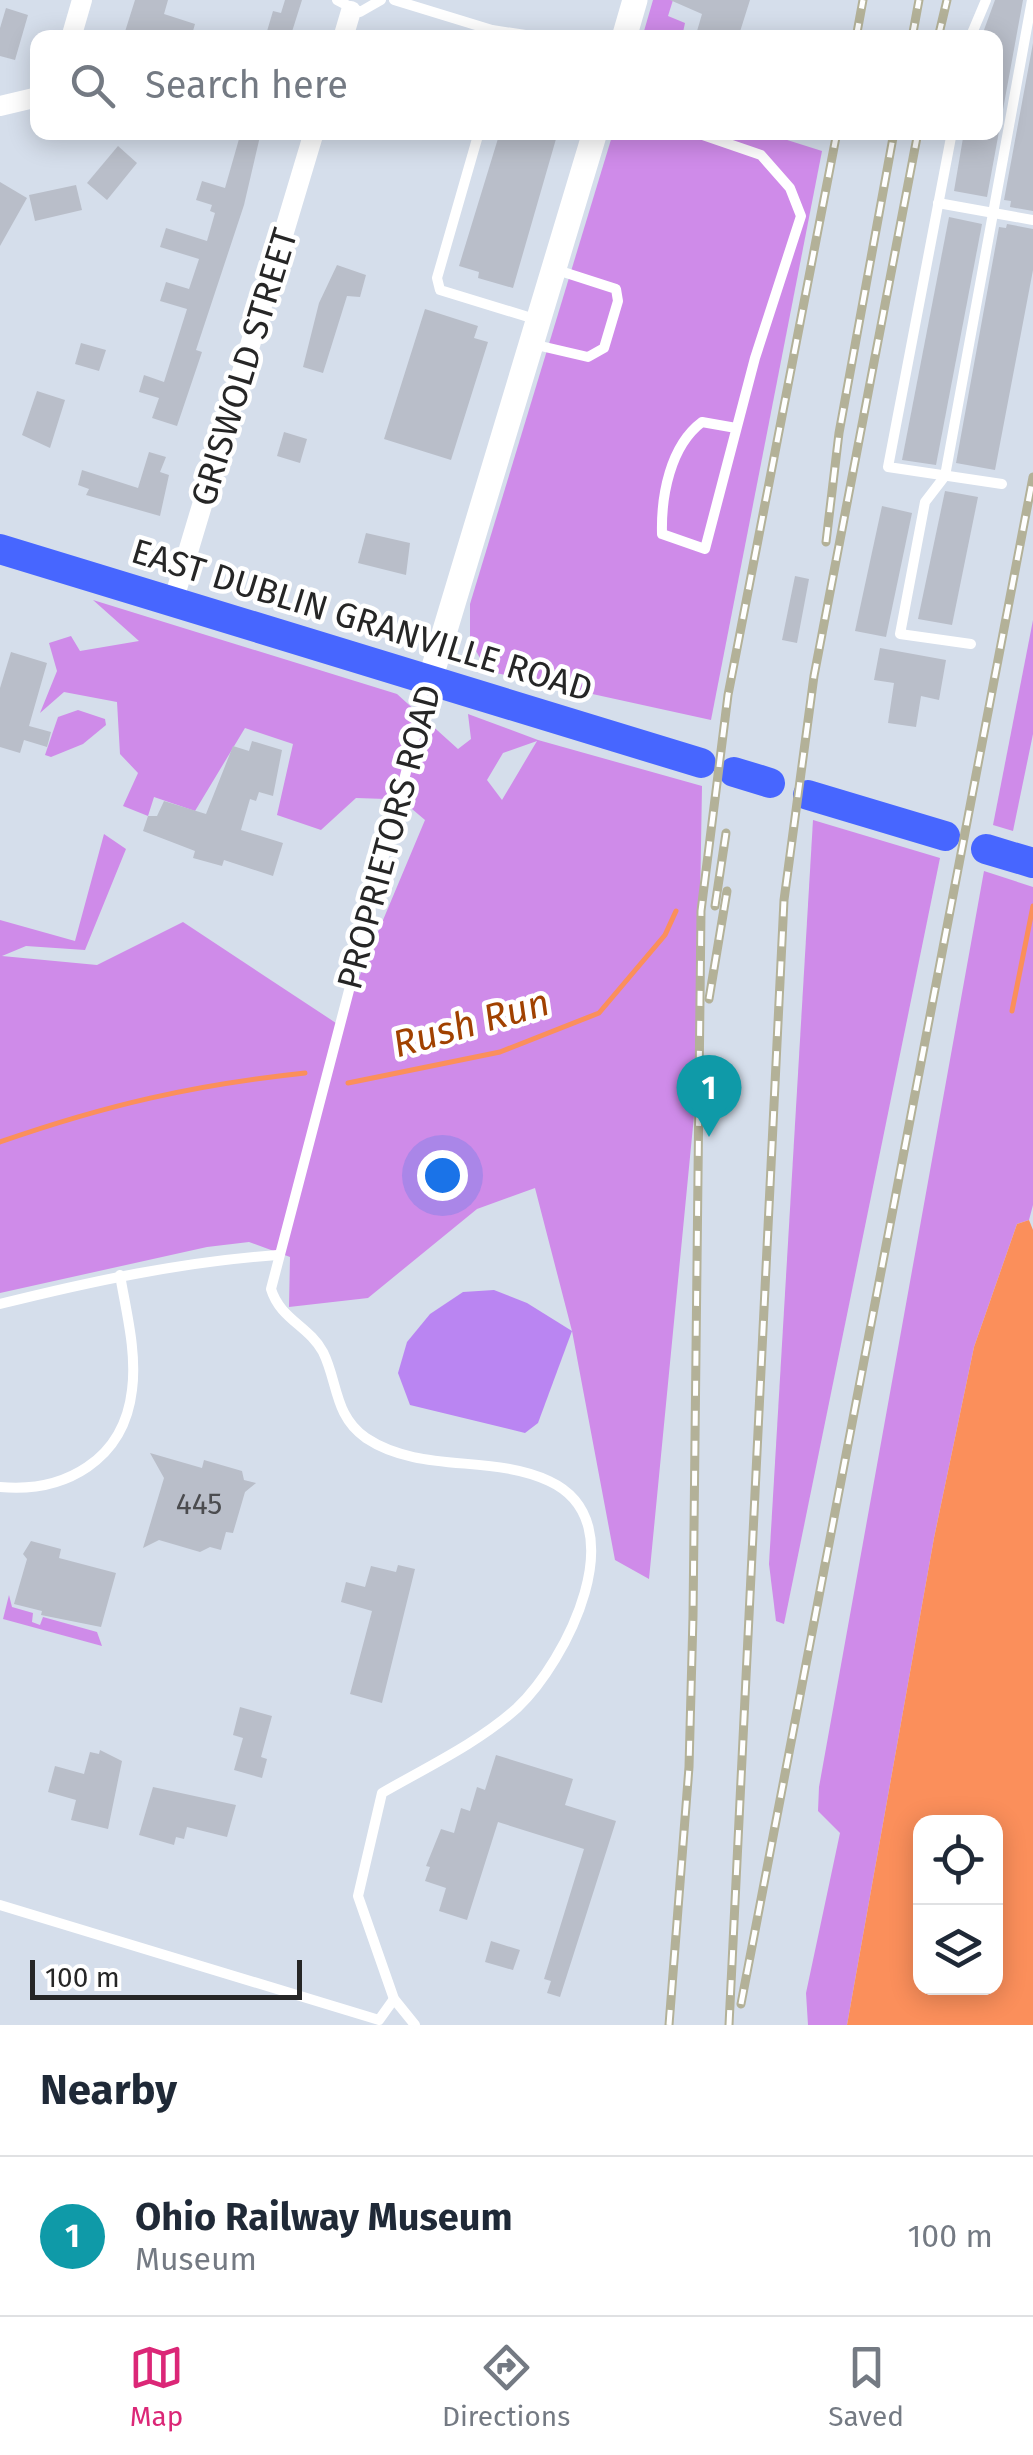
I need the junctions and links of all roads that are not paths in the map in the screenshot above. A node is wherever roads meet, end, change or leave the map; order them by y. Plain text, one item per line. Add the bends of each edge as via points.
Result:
1 (82, 0) edge
2 (380, 0) edge
3 (394, 0) edge
4 (635, 0) edge
5 (986, 0) edge
6 (1032, 0) edge
7 (344, 5) edge
8 (73, 30) edge
9 (343, 30) edge
10 (485, 30) edge
11 (626, 30) edge
12 (973, 30) edge
13 (30, 99) edge
14 (0, 106) edge
15 (312, 140) edge
16 (477, 140) edge
17 (593, 140) edge
18 (717, 140) edge
19 (950, 140) edge
20 (938, 203) junction
21 (993, 213) junction
22 (1033, 220) edge
23 (554, 269) junction
24 (535, 332) junction
25 (736, 428) junction
26 (945, 476) junction
27 (1002, 484) dead end
28 (0, 550) edge
29 (174, 602) junction
30 (971, 644) dead end
31 (430, 680) junction
32 (702, 762) dead end
33 (734, 772) dead end
34 (770, 783) dead end
35 (808, 795) dead end
36 (944, 836) dead end
37 (986, 849) dead end
38 (1033, 863) edge
39 (277, 1255) junction
40 (120, 1275) junction
41 (0, 1304) edge
42 (0, 1487) edge
43 (0, 1905) edge
44 (394, 2000) junction
45 (414, 2025) edge

1 - 8 street
2 - 7 lane via 368,10
3 - 10 lane
4 - 11 street
5 - 12 lane
6 - 21 lane
7 - 9 street
13 - 14 street
15 - 29 street, GRISWOLD STREET
16 - 24 lane via 437,278 440,290
17 - 23 street, PROPRIETORS ROAD
18 - 25 lane via 761,155 790,188 801,216
19 - 20 lane
20 - 21 lane
20 - 26 lane via 888,467
21 - 22 lane
21 - 26 lane
23 - 24 street, PROPRIETORS ROAD
23 - 24 lane via 616,289 604,348 588,357
24 - 31 street, PROPRIETORS ROAD
25 - 25 lane via 705,549 662,534 661,504 684,436 702,422
26 - 27 lane
26 - 30 lane via 925,502 900,634
28 - 29 main road, EAST DUBLIN GRANVILLE ROAD
29 - 31 main road, EAST DUBLIN GRANVILLE ROAD
31 - 32 main road, EAST DUBLIN GRANVILLE ROAD
31 - 39 lane, PROPRIETORS ROAD
33 - 34 main road
35 - 36 main road
37 - 38 main road
39 - 40 lane
39 - 44 lane, PROPRIETORS ROAD via 277,1307 323,1353 338,1405 355,1428 424,1460 551,1482 581,1508 594,1548 550,1672 504,1718 382,1793 358,1896
40 - 41 lane
40 - 42 lane via 131,1342 132,1389 124,1422 104,1454 70,1480 32,1490
43 - 44 lane via 379,2020
44 - 45 lane, PROPRIETORS ROAD

